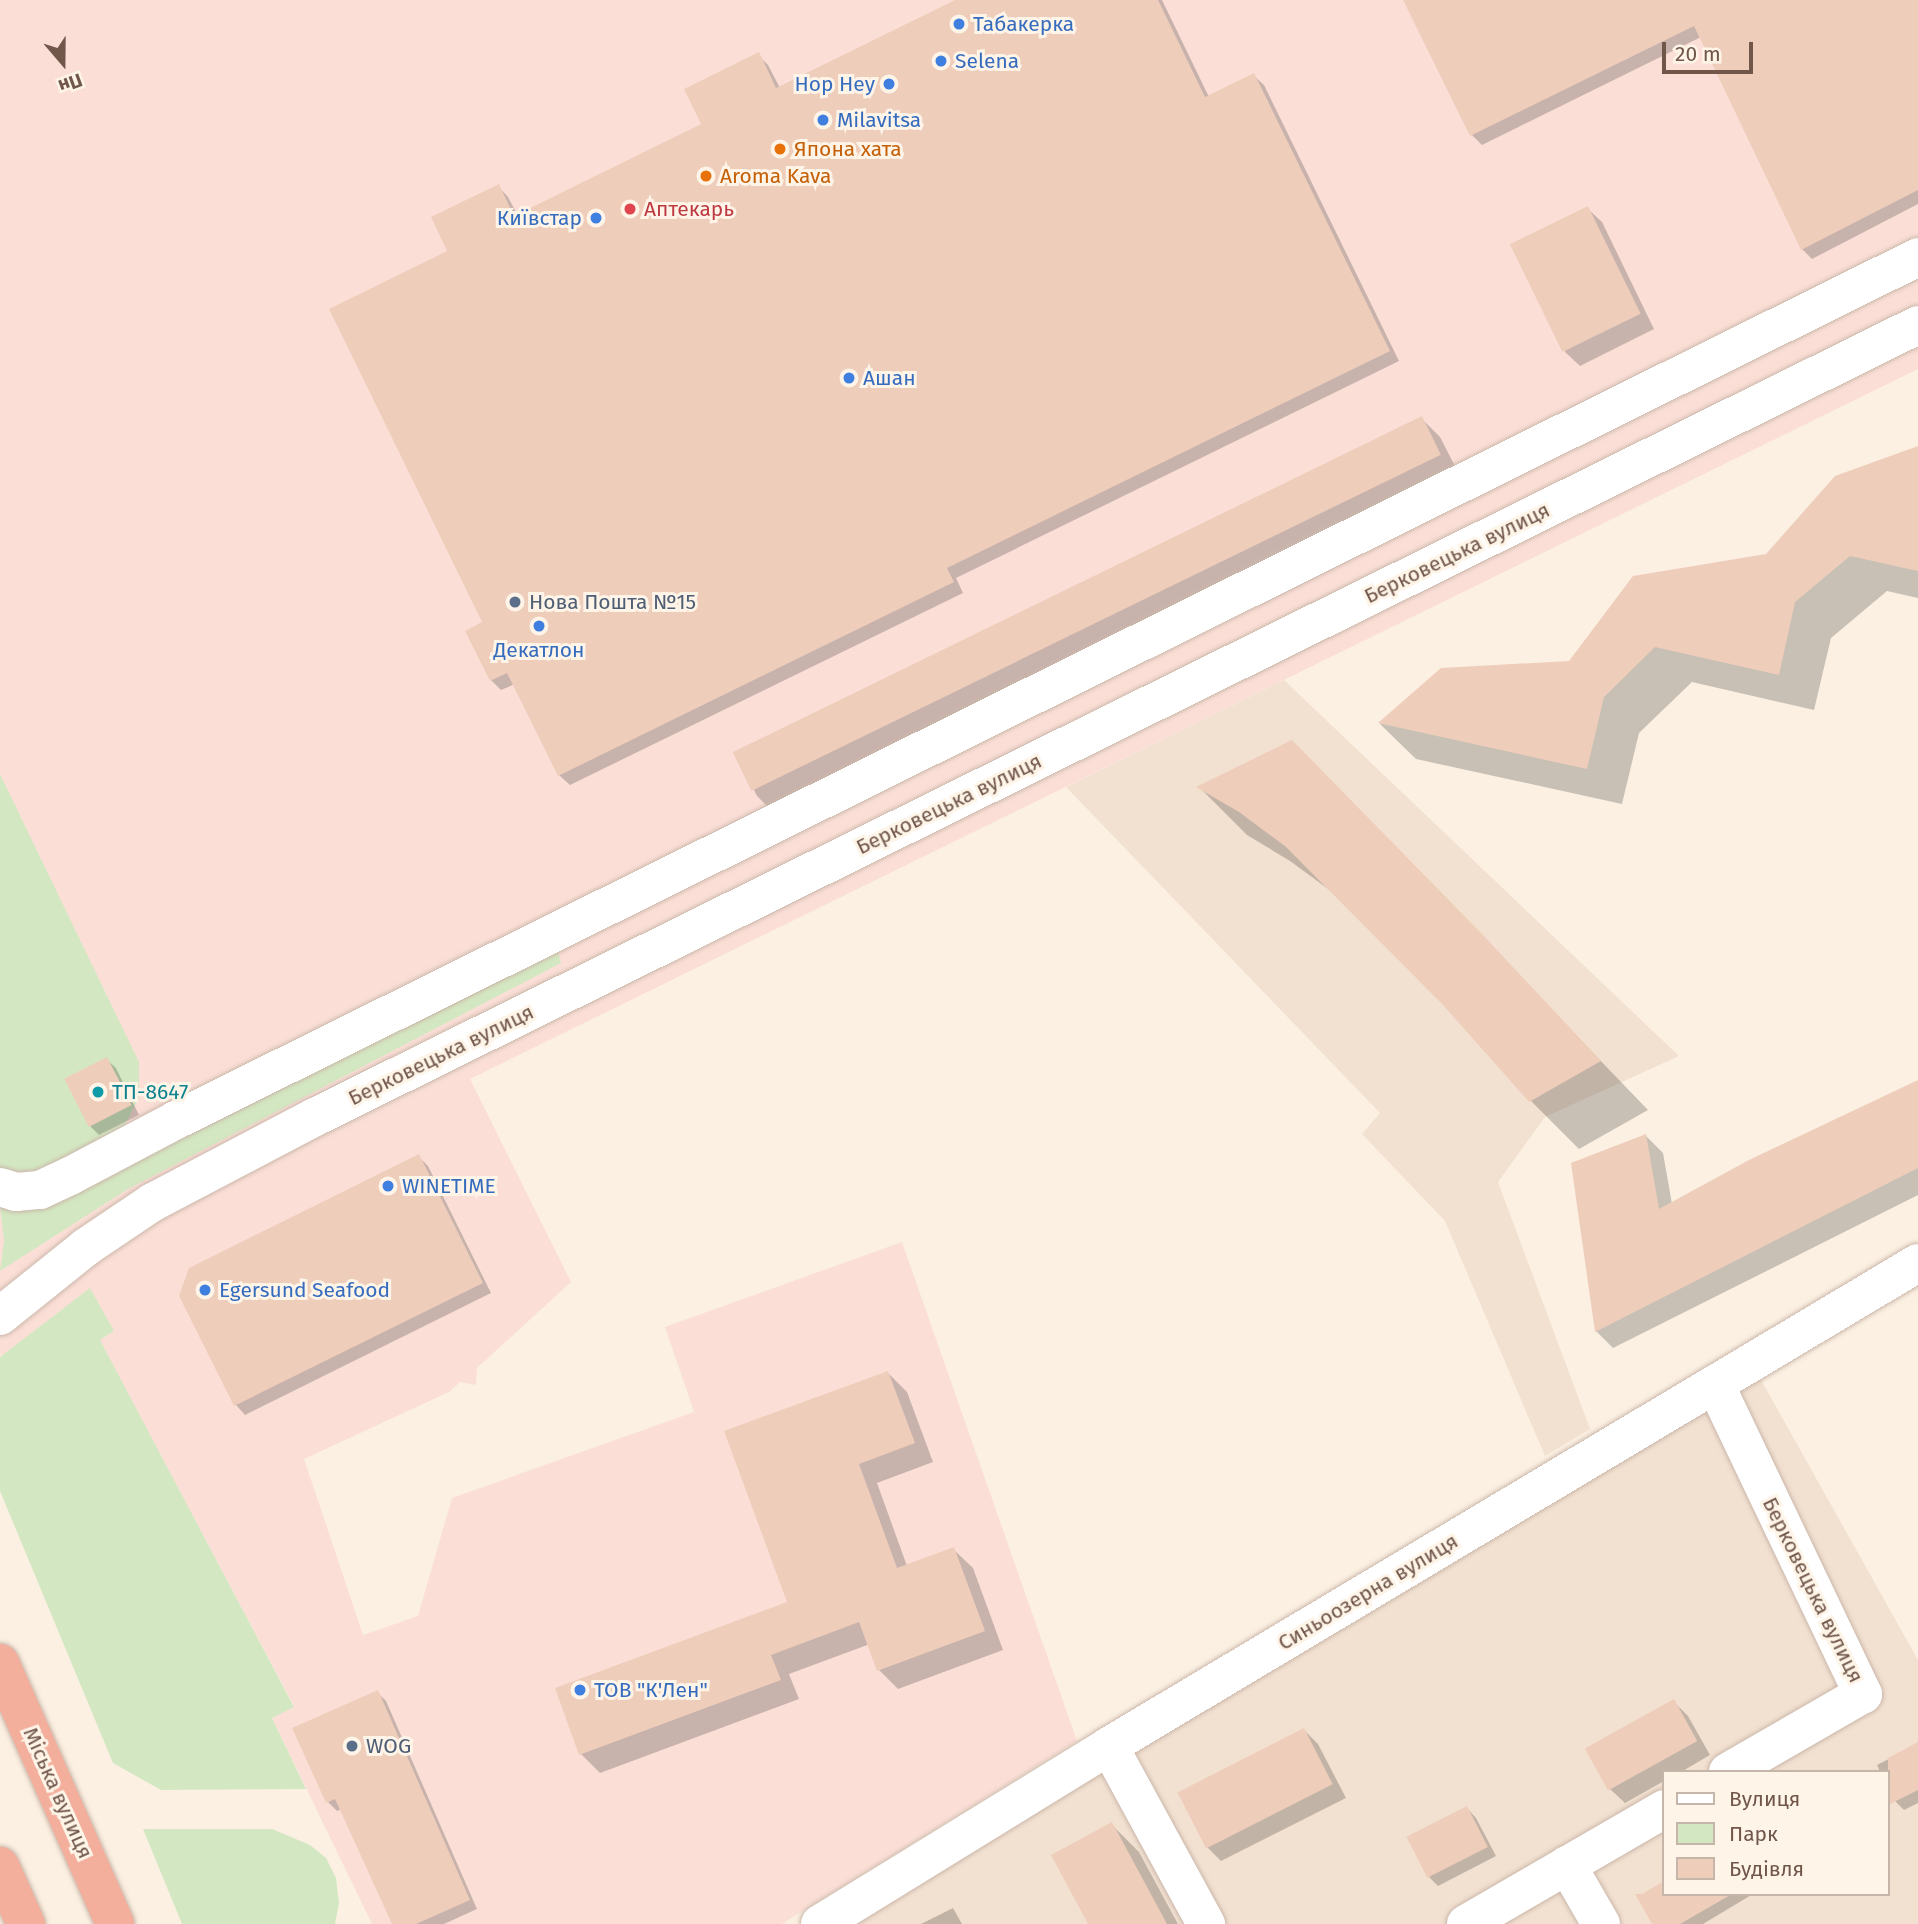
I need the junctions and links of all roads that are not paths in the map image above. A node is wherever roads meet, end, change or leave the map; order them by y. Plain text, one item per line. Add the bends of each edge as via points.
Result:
1 (1918, 257) edge
2 (1918, 325) edge
3 (0, 1187) edge
4 (1918, 1263) edge
5 (0, 1316) edge
6 (1715, 1384) junction
7 (0, 1663) edge
8 (1109, 1746) junction
9 (1731, 1770) edge
10 (1662, 1810) edge
11 (1567, 1865) junction
12 (0, 1866) edge
13 (26, 1924) edge
14 (115, 1924) edge
15 (820, 1924) edge
16 (1206, 1924) edge
17 (1466, 1924) edge
18 (1601, 1924) edge

1 - 3 street via 70,1176 40,1189 16,1192
2 - 5 street, Берковецька вулиця via 315,1117 153,1202 86,1247
4 - 6 street, Синьоозерна вулиця
6 - 8 street, Синьоозерна вулиця
6 - 9 street, Берковецька вулиця via 1863,1693
7 - 14 highway, Міська вулиця
8 - 15 street, Синьоозерна вулиця
8 - 16 street
10 - 11 street
11 - 17 street
11 - 18 street
12 - 13 highway

